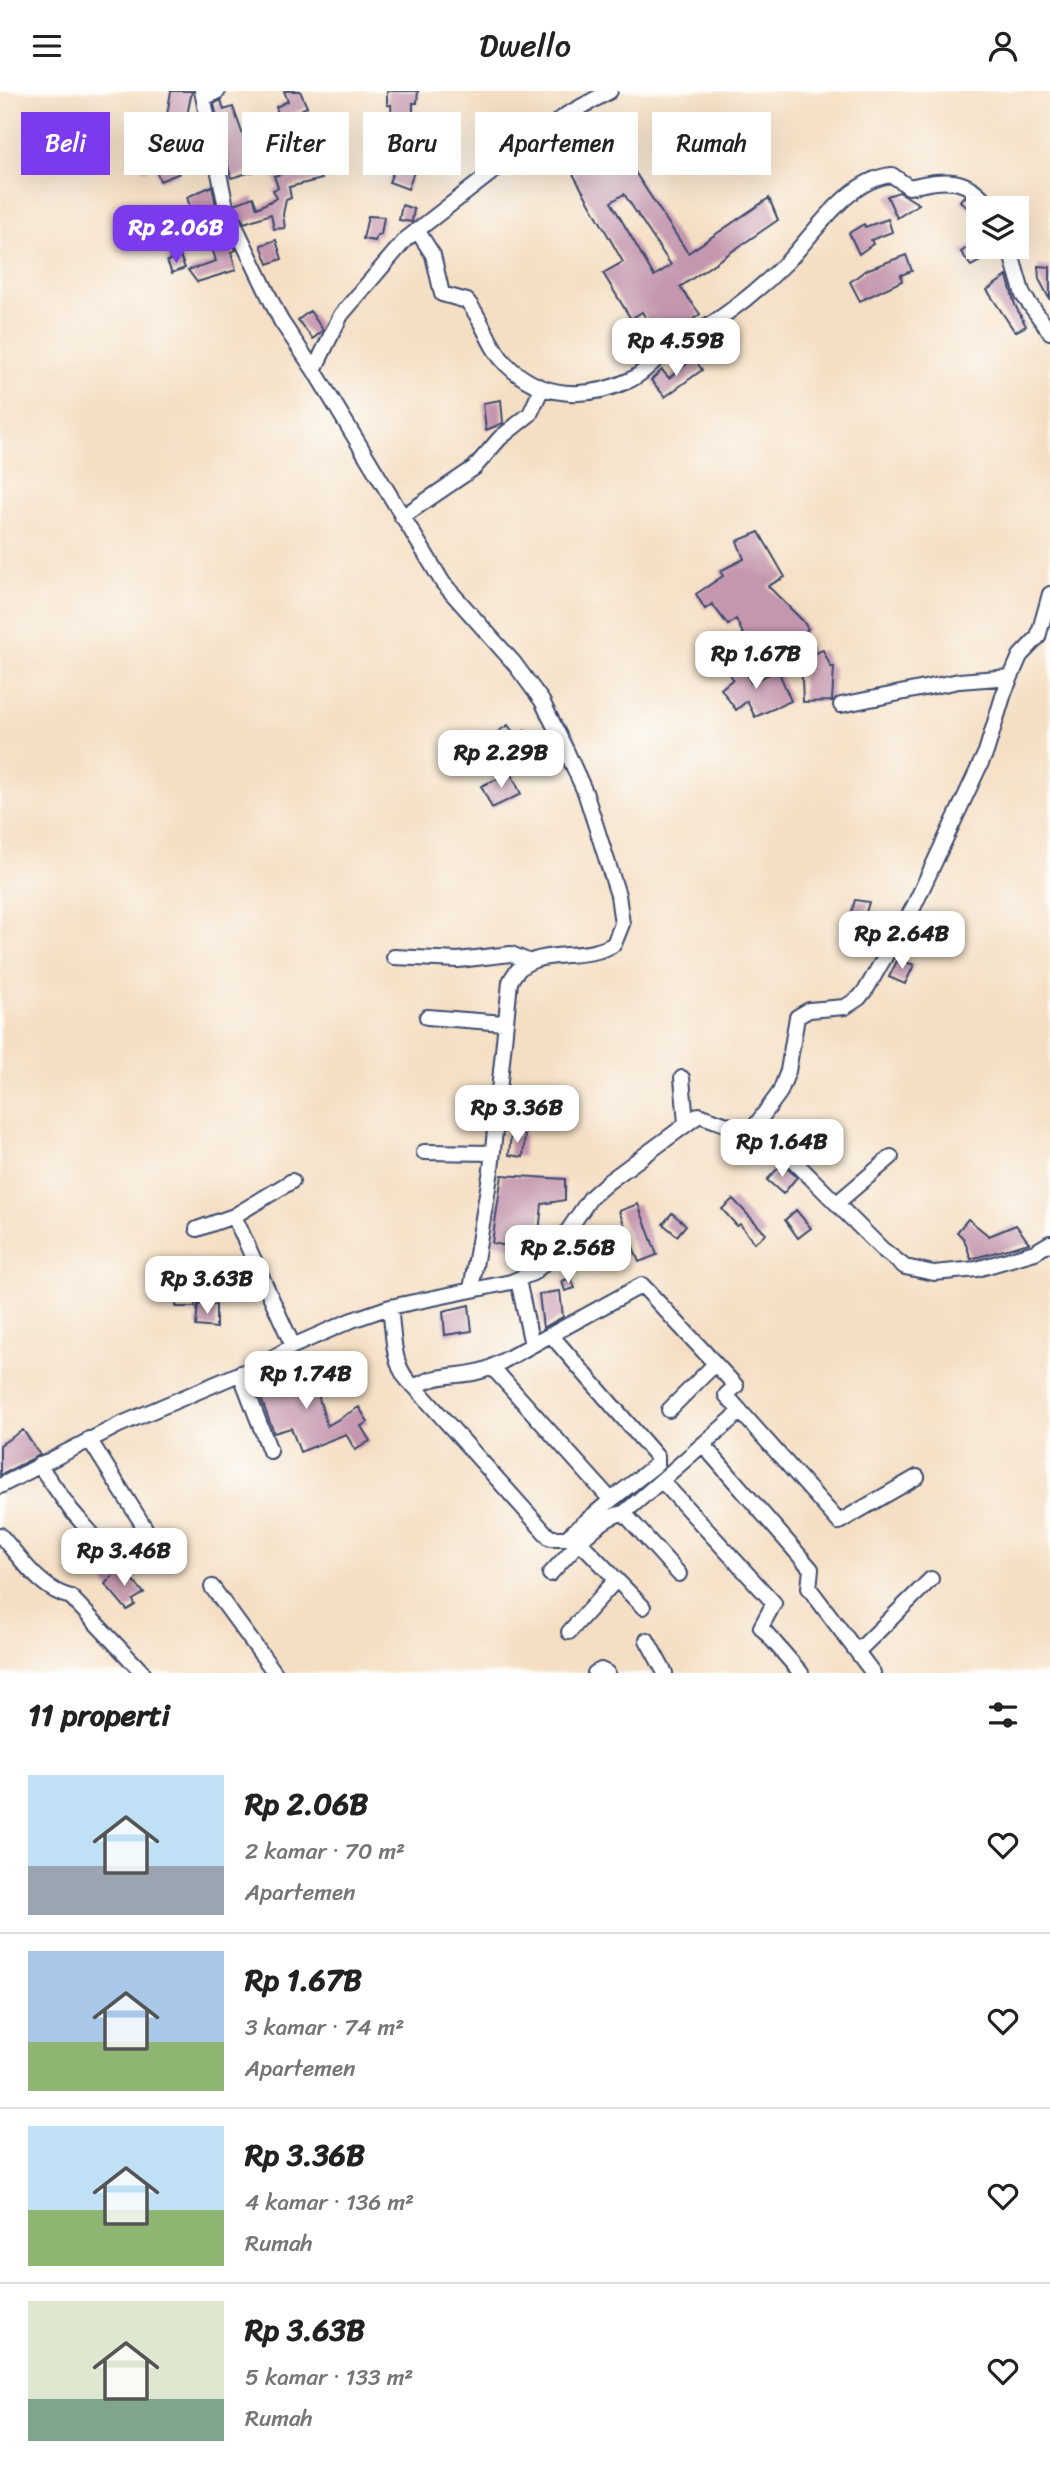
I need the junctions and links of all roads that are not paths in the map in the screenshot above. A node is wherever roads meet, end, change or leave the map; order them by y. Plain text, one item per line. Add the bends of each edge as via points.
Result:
1 (218, 91) edge
2 (610, 91) edge
3 (203, 94) edge
4 (982, 196) edge
5 (417, 230) junction
6 (1013, 259) edge
7 (1050, 332) edge
8 (314, 370) junction
9 (542, 388) junction
10 (402, 517) junction
11 (1050, 594) edge
12 (1011, 677) junction
13 (841, 705) dead end
14 (394, 957) dead end
15 (530, 962) junction
16 (427, 1017) dead end
17 (504, 1023) junction
18 (682, 1078) dead end
19 (686, 1123) junction
20 (750, 1133) junction
21 (424, 1151) dead end
22 (494, 1153) junction
23 (891, 1157) dead end
24 (292, 1181) dead end
25 (837, 1203) junction
26 (234, 1216) junction
27 (197, 1229) dead end
28 (1050, 1243) edge
29 (517, 1280) junction
30 (471, 1290) junction
31 (390, 1307) junction
32 (551, 1335) junction
33 (532, 1345) junction
34 (293, 1346) junction
35 (715, 1364) junction
36 (492, 1367) junction
37 (240, 1373) junction
38 (415, 1387) junction
39 (669, 1410) dead end
40 (740, 1412) junction
41 (89, 1439) junction
42 (704, 1446) junction
43 (270, 1451) dead end
44 (39, 1465) junction
45 (917, 1477) dead end
46 (662, 1481) junction
47 (0, 1486) edge
48 (611, 1500) junction
49 (624, 1513) junction
50 (145, 1528) dead end
51 (0, 1535) edge
52 (580, 1542) junction
53 (104, 1548) dead end
54 (550, 1574) dead end
55 (679, 1574) dead end
56 (932, 1579) dead end
57 (616, 1580) junction
58 (212, 1587) dead end
59 (643, 1607) dead end
60 (569, 1632) dead end
61 (646, 1640) dead end
62 (856, 1652) junction
63 (143, 1673) edge
64 (275, 1673) edge
65 (595, 1673) edge
66 (607, 1673) edge
67 (665, 1673) edge
68 (801, 1673) edge
69 (873, 1673) edge

1 - 3 street
2 - 5 street via 566,115
3 - 8 street via 226,207 281,321
4 - 9 street via 966,185 932,181 909,187 892,175 885,176 849,196 725,317 630,380 575,395
5 - 8 street via 341,315
5 - 9 street via 433,255 442,294 467,301 507,365
6 - 7 street via 1024,295
8 - 10 street
9 - 10 street via 530,414 500,438 474,468
10 - 15 street via 448,589 497,641 541,701 585,792 608,856 622,924 618,939 595,953
11 - 12 street via 1038,637 1020,656
12 - 13 street via 952,682
12 - 20 street via 986,752 914,906 859,998 845,1007 799,1014 780,1092
14 - 15 street via 458,960 511,954
15 - 17 street via 517,969 510,982
16 - 17 street
17 - 22 street
18 - 19 street
19 - 20 street via 702,1115
19 - 29 street via 608,1182 591,1198 547,1261
20 - 25 street via 790,1157
21 - 22 street
22 - 30 street
23 - 25 street
24 - 26 street
25 - 28 street via 895,1261 917,1270 955,1273 977,1269
26 - 27 street
26 - 34 street
29 - 30 street
29 - 33 street
30 - 31 street
31 - 34 street
31 - 38 street via 399,1368
32 - 33 street
32 - 35 street via 642,1285
32 - 48 street via 656,1454 657,1464
33 - 36 street
34 - 37 street
35 - 39 street
35 - 40 street via 736,1386 726,1395
36 - 38 street via 475,1375 432,1378
36 - 48 street
37 - 41 street
37 - 43 street
38 - 48 street via 552,1540 566,1538
40 - 42 street
40 - 45 street via 839,1522
41 - 44 street
41 - 50 street
42 - 46 street
42 - 62 street via 811,1569 809,1588
44 - 47 street
44 - 53 street
46 - 49 street
46 - 68 street via 775,1603 761,1627
49 - 52 street via 614,1514
49 - 55 street
51 - 63 street via 43,1583 71,1597
52 - 54 street
52 - 57 street
56 - 62 street
57 - 59 street
57 - 60 street
58 - 64 street
61 - 67 street
62 - 69 street
65 - 66 street

